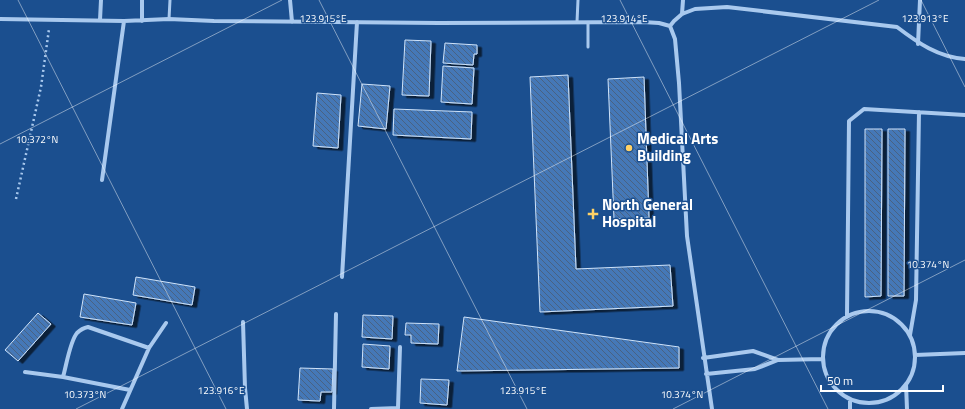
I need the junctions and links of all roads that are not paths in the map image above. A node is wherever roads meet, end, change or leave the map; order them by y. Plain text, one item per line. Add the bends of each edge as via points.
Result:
1 (101, 0) edge
2 (142, 0) edge
3 (170, 0) edge
4 (290, 0) edge
5 (578, 0) edge
6 (682, 0) edge
7 (920, 0) edge
8 (682, 14) junction
9 (0, 19) edge
10 (169, 19) junction
11 (100, 20) junction
12 (142, 20) junction
13 (124, 21) junction
14 (292, 22) junction
15 (357, 22) junction
16 (577, 22) junction
17 (588, 22) junction
18 (670, 26) junction
19 (918, 44) junction
20 (588, 47) dead end
21 (965, 59) edge
22 (919, 112) junction
23 (965, 115) edge
24 (102, 180) dead end
25 (342, 277) dead end
26 (336, 314) dead end
27 (847, 316) junction
28 (243, 322) dead end
29 (166, 323) dead end
30 (910, 335) junction
31 (400, 347) dead end
32 (149, 348) junction
33 (965, 353) edge
34 (915, 355) junction
35 (703, 358) junction
36 (822, 359) junction
37 (778, 360) junction
38 (25, 372) dead end
39 (706, 374) junction
40 (63, 377) junction
41 (906, 384) junction
42 (130, 390) junction
43 (850, 399) junction
44 (122, 409) edge
45 (247, 409) edge
46 (334, 409) edge
47 (371, 409) edge
48 (712, 409) edge
49 (850, 409) edge
50 (907, 409) edge

1 - 11 street
2 - 12 street
3 - 10 lane
4 - 14 street
5 - 16 lane
6 - 8 street
7 - 19 street
8 - 18 street
8 - 19 street via 695,9 727,7 897,27
9 - 11 street
10 - 12 street
10 - 14 street
11 - 13 street
12 - 13 street
13 - 24 street
14 - 15 street
15 - 16 street
15 - 25 street
16 - 17 street
17 - 18 street via 648,22
17 - 20 lane
18 - 35 street via 675,39 679,83 687,236
19 - 21 street via 937,53
22 - 23 street
22 - 27 street via 864,109 849,120
22 - 30 street via 916,300
26 - 46 street
27 - 30 street via 867,310 882,313 896,319
27 - 36 street via 831,329 826,338
28 - 45 street
29 - 32 street
30 - 34 street
31 - 47 street via 398,408
32 - 40 street via 88,327 81,329 73,340
32 - 42 street
33 - 34 street
34 - 41 street via 911,375
35 - 37 street via 754,351
35 - 39 street
36 - 37 street
36 - 43 street via 827,378 833,387
37 - 39 street via 754,369
38 - 40 street
39 - 48 street
40 - 42 street
41 - 43 street via 899,392 880,402
41 - 50 street
42 - 44 street
43 - 49 street

